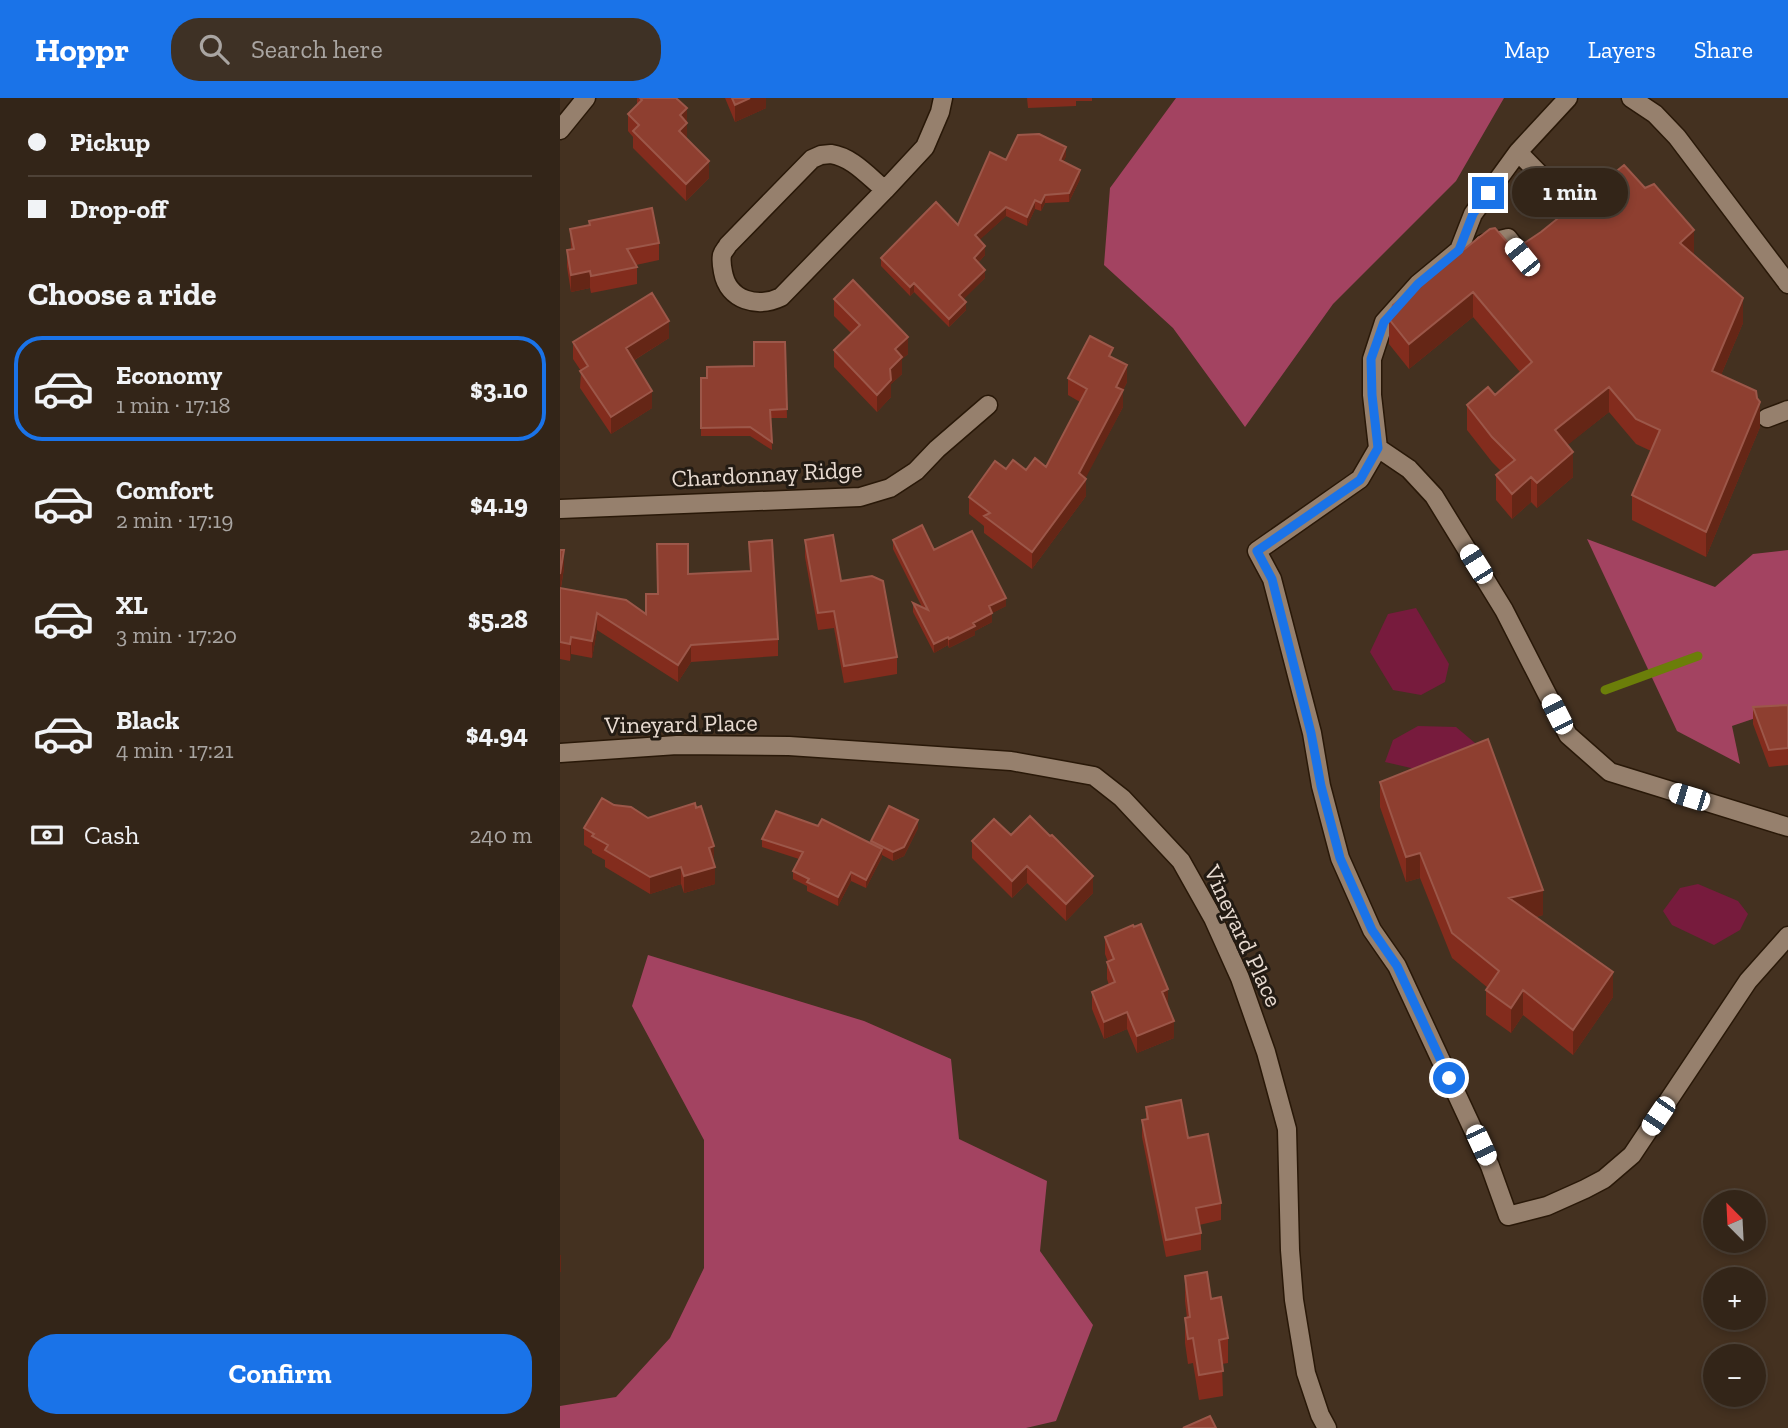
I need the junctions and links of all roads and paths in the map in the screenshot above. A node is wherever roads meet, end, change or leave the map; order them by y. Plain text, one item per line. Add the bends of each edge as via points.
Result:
1 (586, 98) edge
2 (943, 98) edge
3 (1568, 98) edge
4 (1631, 98) edge
5 (560, 130) edge
6 (1518, 152) junction
7 (885, 190) junction
8 (1561, 195) dead end
9 (1459, 250) junction
10 (1522, 257) edge
11 (1788, 284) edge
12 (988, 405) dead end
13 (1788, 410) edge
14 (1767, 418) dead end
15 (1378, 448) junction
16 (560, 509) edge
17 (560, 753) edge
18 (1788, 827) edge
19 (1788, 936) edge
20 (1327, 1428) edge

1 - 5 street
2 - 7 street via 925,147
3 - 6 street
4 - 11 street via 1677,137
6 - 8 street
6 - 9 street via 1473,214
7 - 7 street via 840,155 812,159 728,245 721,256 727,285 752,302 781,297
9 - 10 street via 1508,238
9 - 15 street via 1418,284 1384,322 1371,359
12 - 16 street, Chardonnay Ridge via 916,471 890,488 860,497
13 - 14 street
15 - 18 street via 1409,469 1434,496 1504,610 1568,734 1610,772
15 - 19 street via 1360,480 1257,551 1272,579 1340,858 1372,930 1397,966 1490,1166 1508,1216 1548,1206 1586,1189 1632,1155 1748,981
17 - 20 street, Vineyard Place via 677,745 789,746 1011,761 1094,776 1122,798 1181,861 1240,978 1266,1052 1287,1129 1294,1300 1306,1373

